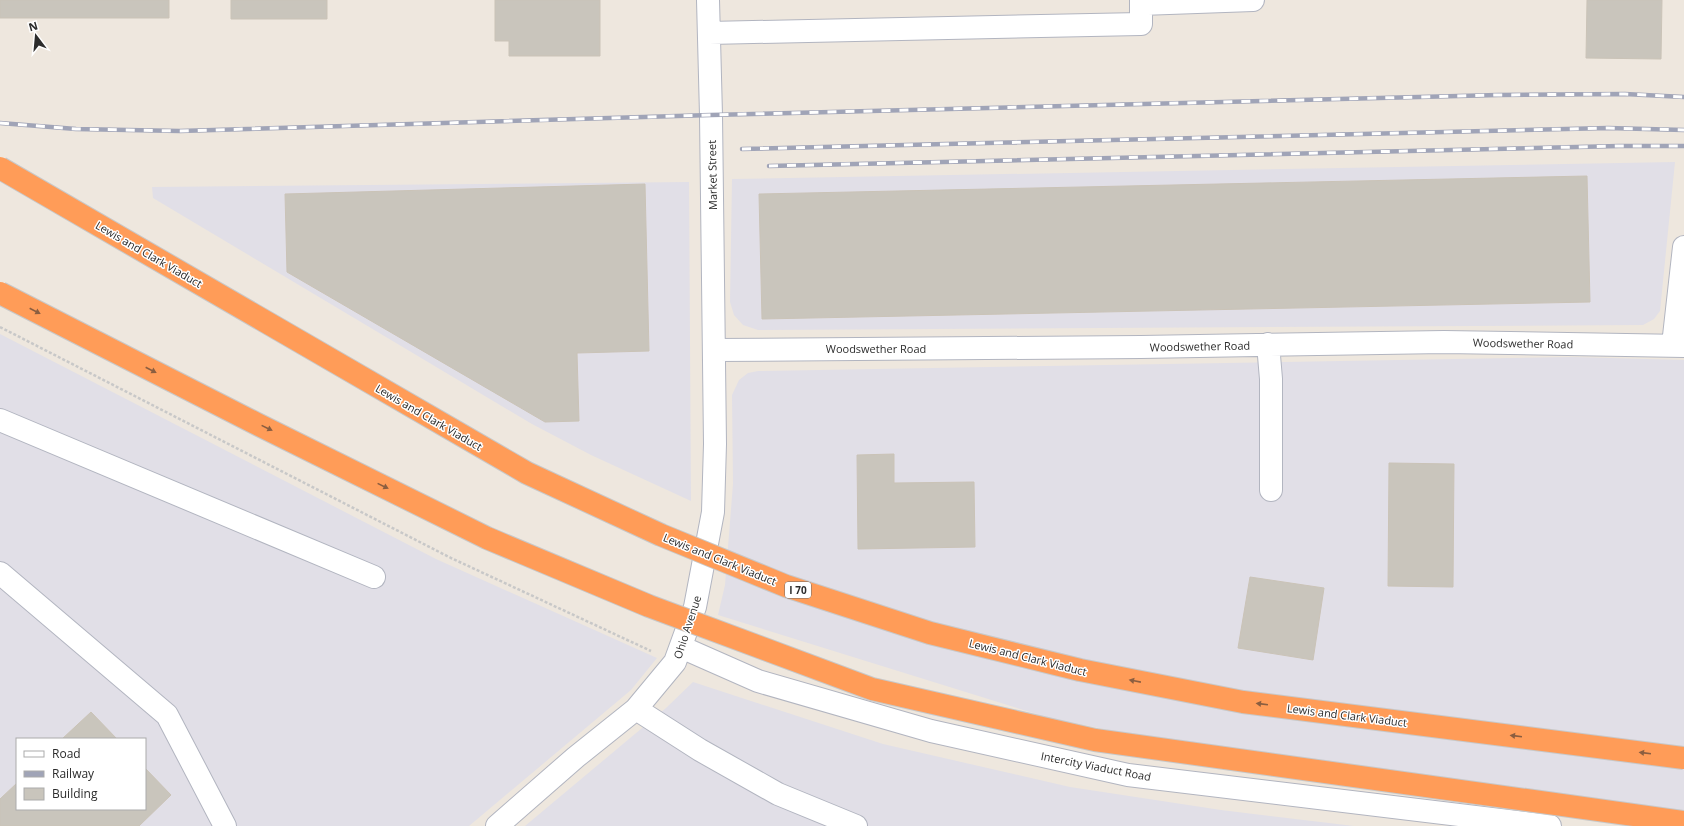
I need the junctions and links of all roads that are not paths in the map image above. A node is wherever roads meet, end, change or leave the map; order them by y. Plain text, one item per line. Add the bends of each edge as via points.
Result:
1 (708, 0) edge
2 (1253, 0) edge
3 (1141, 2) edge
4 (709, 33) junction
5 (0, 168) edge
6 (1684, 247) edge
7 (0, 293) edge
8 (1268, 344) junction
9 (1679, 346) edge
10 (715, 350) junction
11 (0, 420) edge
12 (1271, 490) dead end
13 (0, 573) edge
14 (374, 577) dead end
15 (681, 647) junction
16 (636, 709) junction
17 (1684, 758) edge
18 (1684, 822) edge
19 (225, 826) edge
20 (497, 826) edge
21 (856, 826) edge
22 (1550, 826) edge

1 - 4 street, Market Street
2 - 3 street
3 - 4 street via 1141,24
4 - 10 street, Market Street
17 -> 5 highway, Lewis and Clark Viaduct / I 70, bridge via 1244,702 1080,670 930,633 786,586 661,535 527,473
6 - 9 street
7 -> 18 highway, bridge via 487,538 649,606 872,689 1095,740
8 - 9 street, Woodswether Road via 1444,342
8 - 10 street, Woodswether Road
8 - 12 street via 1271,379
10 - 15 street, Ohio Avenue via 713,512 695,607
11 - 14 street
13 - 19 street via 167,715
15 - 16 street, Ohio Avenue via 675,662
15 - 22 street, Intercity Viaduct Road via 758,681 931,731 1128,775
16 - 20 street, Ohio Avenue
16 - 21 street via 700,750 778,794

